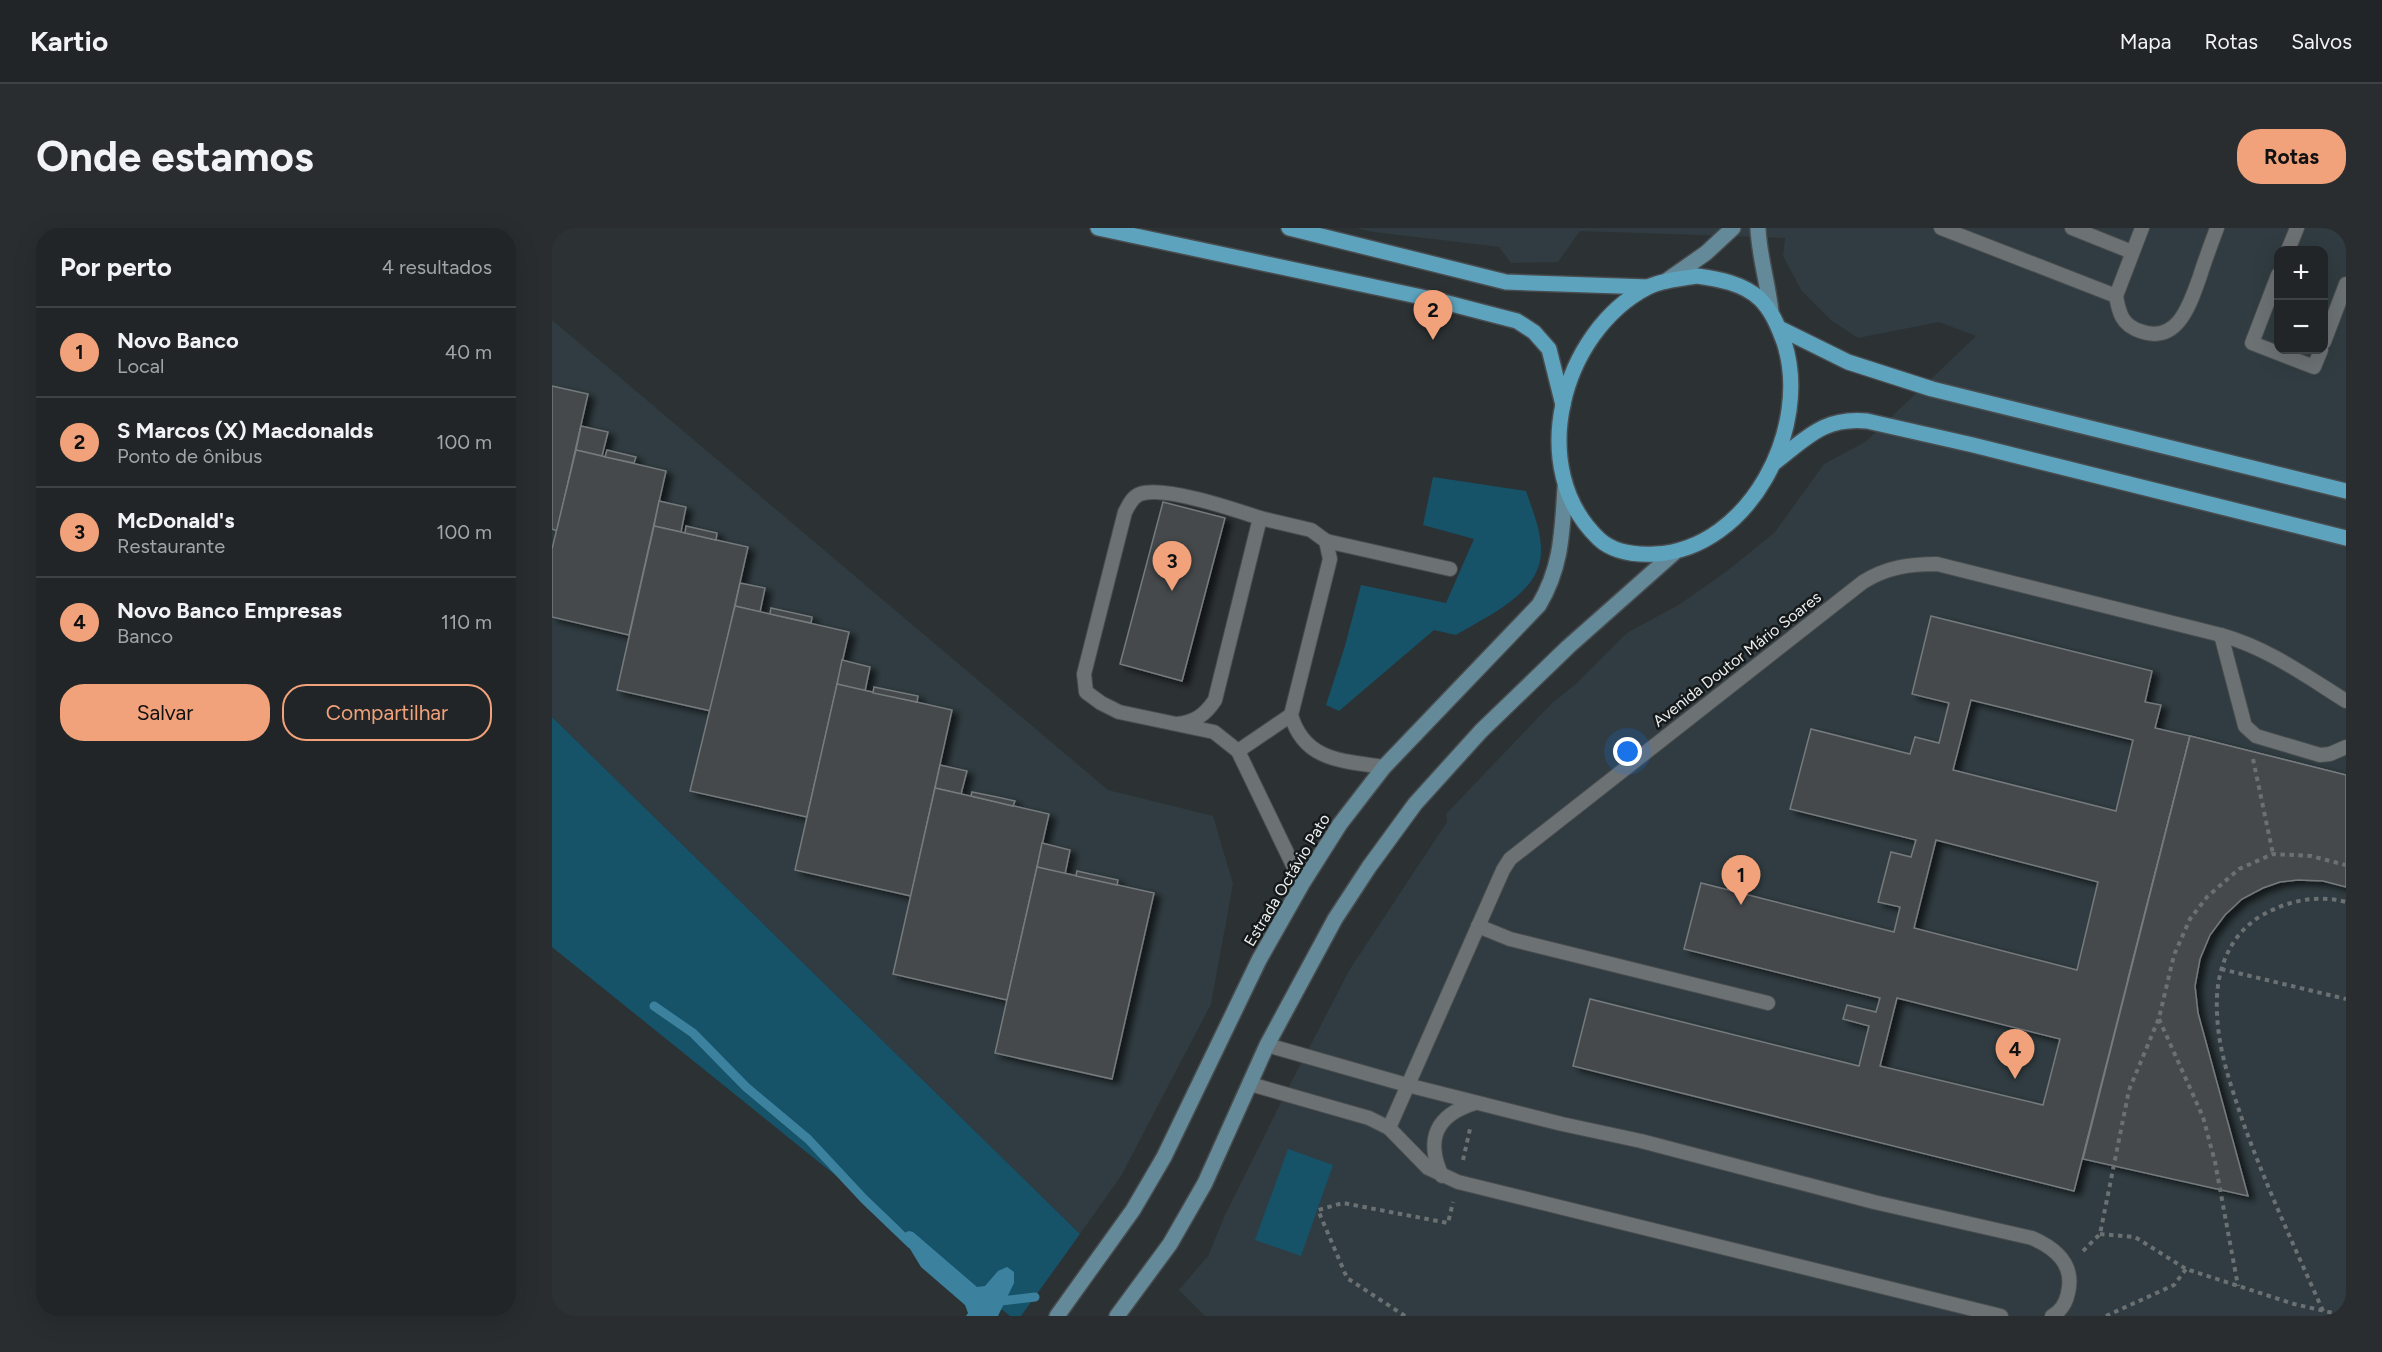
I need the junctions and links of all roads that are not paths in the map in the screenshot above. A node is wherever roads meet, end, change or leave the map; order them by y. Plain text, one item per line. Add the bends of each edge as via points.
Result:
1 (1098, 228) edge
2 (1289, 228) edge
3 (1733, 228) edge
4 (1758, 228) edge
5 (1941, 228) edge
6 (2072, 228) edge
7 (2142, 228) edge
8 (2217, 228) edge
9 (2297, 228) edge
10 (2290, 246) edge
11 (2133, 252) junction
12 (1666, 281) junction
13 (2346, 284) edge
14 (2274, 285) edge
15 (1648, 287) junction
16 (2116, 296) junction
17 (1771, 312) junction
18 (1779, 327) junction
19 (2328, 331) edge
20 (2274, 352) edge
21 (2280, 354) edge
22 (2319, 354) edge
23 (1563, 405) junction
24 (1774, 463) junction
25 (1565, 488) junction
26 (2346, 491) edge
27 (1260, 518) junction
28 (2346, 538) edge
29 (1326, 541) junction
30 (1674, 553) junction
31 (1450, 569) dead end
32 (2221, 635) junction
33 (2346, 701) edge
34 (1291, 715) junction
35 (1177, 724) junction
36 (2346, 747) edge
37 (1238, 751) junction
38 (1384, 767) junction
39 (1302, 884) junction
40 (1478, 926) junction
41 (1768, 1003) dead end
42 (1267, 1046) junction
43 (1250, 1084) junction
44 (1407, 1085) junction
45 (1477, 1102) junction
46 (1389, 1128) junction
47 (1442, 1176) junction
48 (1057, 1316) edge
49 (1117, 1316) edge
50 (2001, 1316) edge
51 (2052, 1316) edge

1 - 23 main road via 1517,321 1549,349
2 - 15 main road via 1506,282
3 - 12 street
4 - 17 street
5 - 16 lane
6 - 11 lane
7 - 11 lane
8 - 16 lane via 2188,310 2170,330 2146,333 2133,329 2123,321
9 - 10 lane
11 - 16 lane
12 - 15 main road
12 - 17 main road via 1697,276 1719,279 1759,297
13 - 19 lane
14 - 20 lane via 2252,343
15 - 23 main road via 1620,307 1589,343 1573,372
17 - 18 main road
18 - 24 main road via 1789,358 1792,389
18 - 26 main road via 1848,363 1932,389
21 - 22 lane via 2314,367
23 - 25 main road via 1558,435
24 - 28 main road via 1834,421 1867,421
24 - 30 main road via 1757,493 1730,523
25 - 30 main road via 1583,523 1602,542 1619,551 1640,555
25 - 38 street, Estrada Octávio Pato via 1562,542 1551,584 1539,605
27 - 29 lane via 1311,530
27 - 35 lane via 1215,700 1191,723
27 - 35 lane via 1172,495 1143,493 1132,500 1125,512 1084,674 1086,692 1119,712
29 - 31 lane
29 - 34 lane via 1330,559
30 - 42 street via 1481,731 1415,804 1335,919
32 - 33 lane, Avenida Doutor Mário Soares via 2278,658
32 - 36 lane via 2246,726 2256,736 2320,755
32 - 40 lane, Avenida Doutor Mário Soares via 1937,564 1896,567 1877,574 1520,850 1503,870
34 - 37 lane
34 - 38 lane via 1296,732 1307,746 1337,760
35 - 37 lane via 1214,732
37 - 39 lane
38 - 39 street, Estrada Octávio Pato via 1340,824
39 - 48 street, Estrada Octávio Pato via 1259,960 1164,1157 1133,1210
40 - 41 lane via 1510,939
40 - 44 lane, Avenida Doutor Mário Soares
42 - 43 street
42 - 44 lane
43 - 46 lane via 1369,1118
43 - 49 street via 1182,1224
44 - 45 lane
44 - 46 lane, Avenida Doutor Mário Soares
45 - 47 lane via 1458,1108 1438,1128 1433,1149
45 - 51 lane via 2032,1238 2048,1245 2067,1265 2070,1276 2066,1301
46 - 47 lane via 1428,1168
47 - 50 lane

